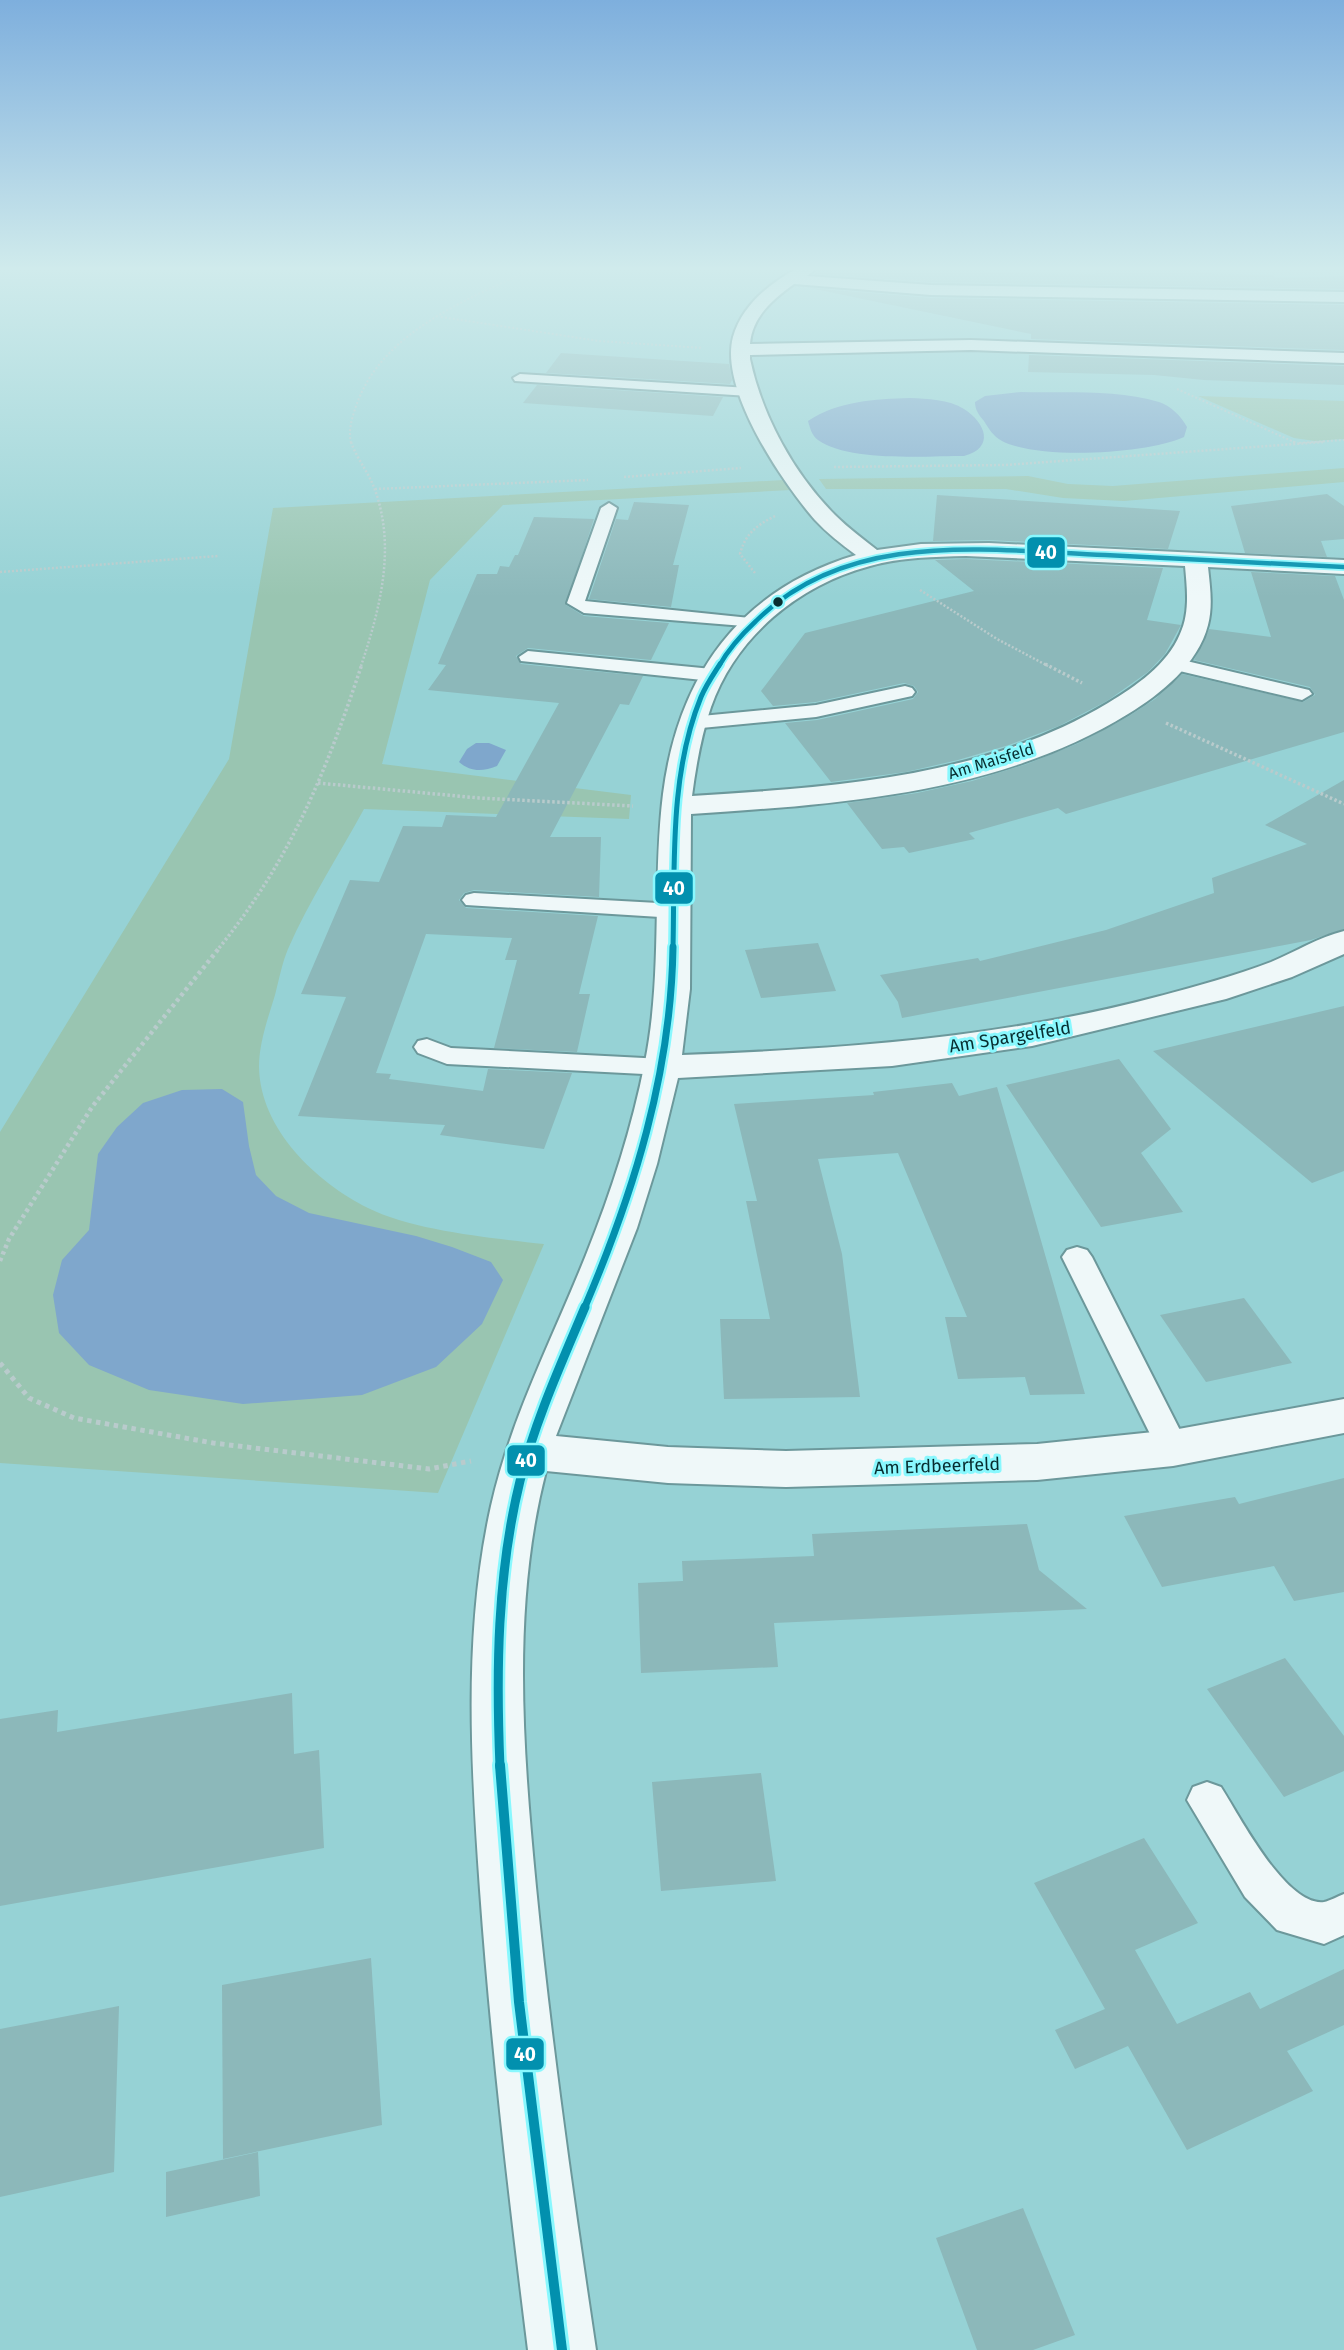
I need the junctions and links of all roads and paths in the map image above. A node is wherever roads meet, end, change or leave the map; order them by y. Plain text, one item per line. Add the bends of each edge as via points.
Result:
1 (367, 378) edge
2 (518, 378) edge
3 (587, 378) edge
4 (744, 378) edge
5 (508, 389) dead end
6 (749, 392) junction
7 (1344, 440) edge
8 (789, 467) junction
9 (622, 478) dead end
10 (596, 479) dead end
11 (375, 489) junction
12 (609, 508) dead end
13 (218, 556) dead end
14 (873, 558) junction
15 (1196, 560) junction
16 (1344, 567) edge
17 (0, 572) edge
18 (750, 622) junction
19 (528, 657) dead end
20 (1174, 664) junction
21 (1315, 674) dead end
22 (712, 675) junction
23 (905, 692) dead end
24 (691, 723) junction
25 (318, 783) junction
26 (676, 806) junction
27 (474, 900) dead end
28 (676, 911) junction
29 (1344, 941) edge
30 (428, 1047) dead end
31 (663, 1067) junction
32 (1077, 1257) dead end
33 (0, 1261) edge
34 (0, 1363) edge
35 (1344, 1416) edge
36 (1173, 1448) junction
37 (527, 1451) junction
38 (1207, 1800) dead end
39 (1344, 1914) edge
40 (562, 2350) edge

1 - 11 path via 360,388 349,436
2 - 5 lane
3 - 6 lane
4 - 6 street
6 - 8 street
7 - 8 path via 1006,465
8 - 9 path
8 - 14 street via 825,517
10 - 11 path
11 - 25 path via 386,522 384,580 362,664
12 - 18 lane via 576,604
13 - 17 path
14 - 15 street via 956,551
14 - 18 street via 814,580
15 - 16 street
15 - 20 street, Am Maisfeld via 1199,614 1186,648
18 - 22 street
19 - 22 lane
20 - 21 lane via 1299,700
20 - 26 street, Am Maisfeld via 1100,720 1010,757 875,789
22 - 24 street
23 - 24 lane via 816,711
24 - 26 street via 681,757
25 - 26 path via 549,803
25 - 33 path via 289,847 255,900 104,1089 9,1239
26 - 28 street
27 - 28 lane
28 - 31 street via 672,1014
29 - 31 street, Am Spargelfeld via 1250,981 1078,1026 894,1055
30 - 31 lane via 447,1056
31 - 37 street via 616,1229
32 - 36 lane
34 - 37 path via 30,1398 74,1418 213,1443 429,1469
35 - 36 street, Am Erdbeerfeld
36 - 37 street, Am Erdbeerfeld via 1037,1462 786,1469 668,1465
37 - 40 street via 505,1570 498,1691 501,1807 523,2063
38 - 39 lane via 1259,1883 1292,1916 1324,1923

